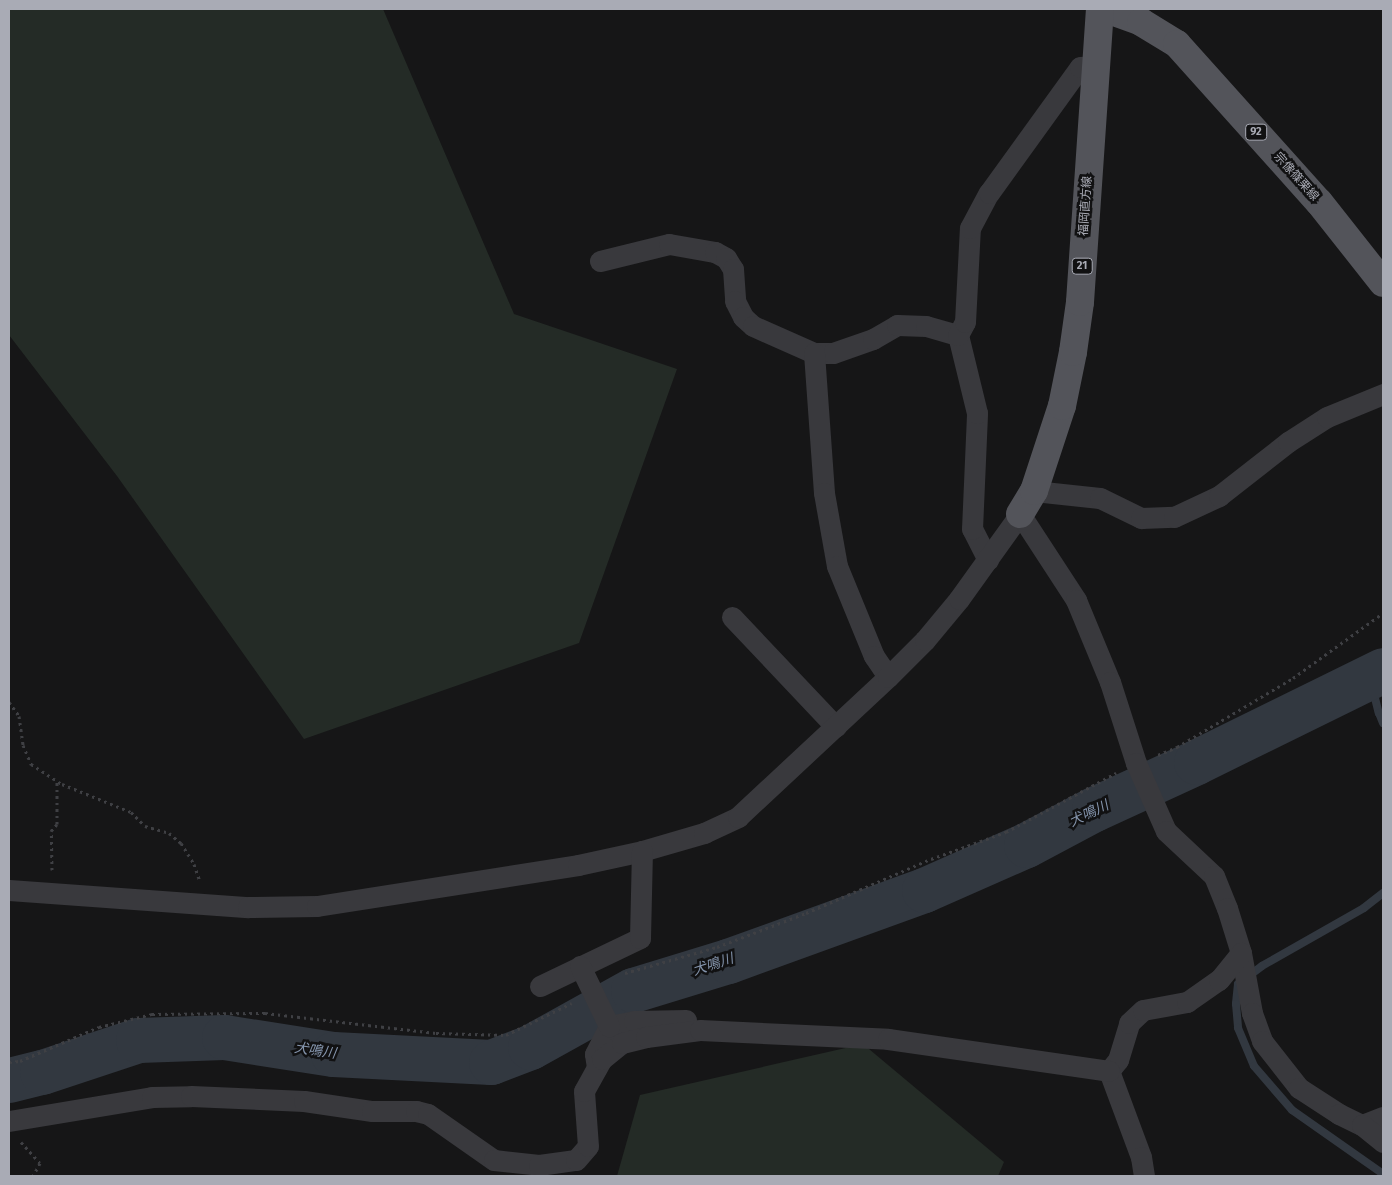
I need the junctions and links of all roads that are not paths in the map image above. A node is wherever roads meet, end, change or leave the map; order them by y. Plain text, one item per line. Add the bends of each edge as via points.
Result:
1 (1100, 9) edge
2 (1106, 9) edge
3 (1096, 66) junction
4 (600, 261) dead end
5 (1383, 283) edge
6 (958, 335) junction
7 (814, 353) junction
8 (1383, 394) edge
9 (1034, 491) junction
10 (1020, 514) junction
11 (988, 560) junction
12 (732, 617) dead end
13 (888, 678) junction
14 (836, 727) junction
15 (642, 851) junction
16 (9, 890) edge
17 (580, 966) junction
18 (1244, 970) junction
19 (540, 986) dead end
20 (609, 1026) junction
21 (700, 1030) junction
22 (597, 1068) junction
23 (1109, 1071) junction
24 (1383, 1117) edge
25 (10, 1121) edge
26 (1362, 1125) junction
27 (1383, 1142) edge
28 (1144, 1176) edge

1 - 3 main road, 福岡直方線 / 21
2 - 5 main road, 宗像篠栗線 / 92 via 1141,22 1177,44 1319,202
3 - 6 street via 1080,67 989,193 970,228 965,322
3 - 9 main road, 福岡直方線 / 21 via 1079,310 1062,406
4 - 7 street via 669,244 715,252 726,258 733,270 735,300 743,317 753,326
6 - 7 street via 926,326 897,325 873,339 833,354
6 - 11 street via 977,413 972,528
7 - 13 street via 824,493 837,566 874,656
8 - 9 street via 1326,417 1219,496 1174,516 1141,518 1100,498
9 - 10 main road, 福岡直方線 / 21
10 - 11 street
10 - 18 street via 1076,600 1110,682 1136,763 1166,831 1214,876 1227,908
11 - 13 street via 925,640
12 - 14 street
13 - 14 street
14 - 15 street via 738,817 704,834
15 - 16 street via 578,865 317,906 248,907
15 - 17 street via 640,938
17 - 19 street
17 - 20 street, bridge
18 - 23 street via 1219,980 1188,1002 1143,1010 1129,1023 1118,1060
18 - 26 street via 1252,1013 1262,1041 1299,1088
20 - 21 street via 634,1021 688,1020
20 - 22 street via 595,1054
21 - 22 street via 622,1043
21 - 23 street via 888,1039
22 - 25 street via 584,1091 588,1146 576,1160 539,1164 494,1160 428,1114 372,1111 304,1101 152,1097
23 - 28 street via 1141,1157
24 - 26 street
26 - 27 street

